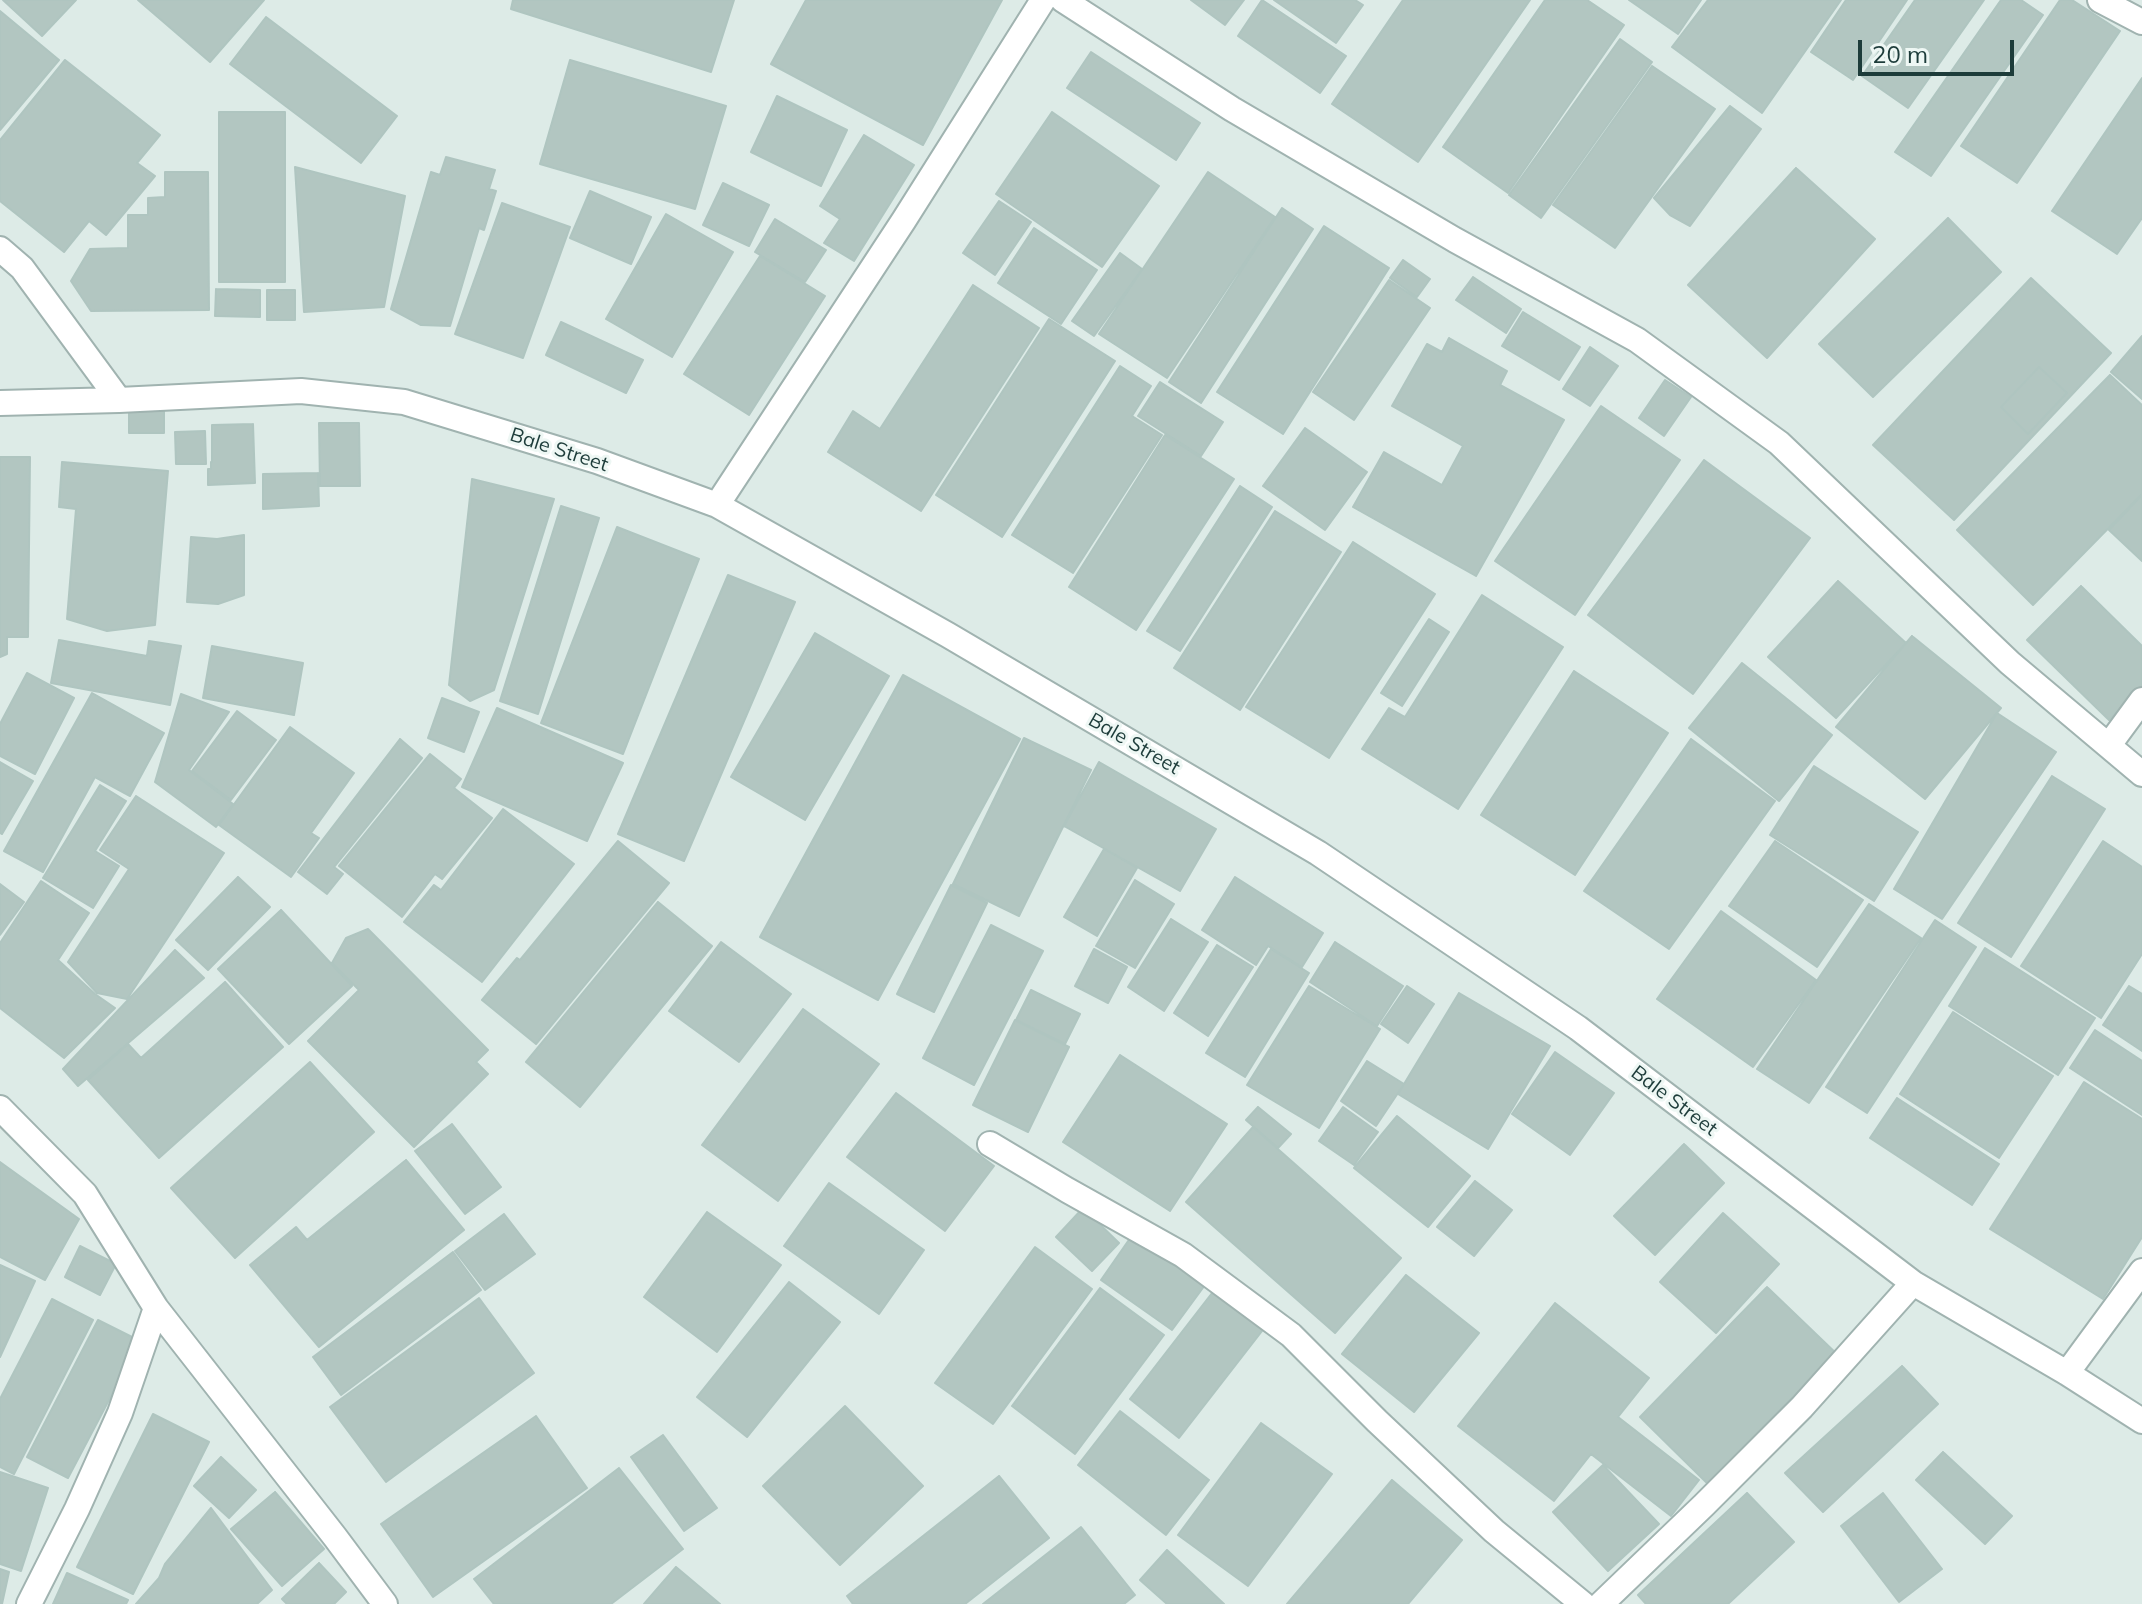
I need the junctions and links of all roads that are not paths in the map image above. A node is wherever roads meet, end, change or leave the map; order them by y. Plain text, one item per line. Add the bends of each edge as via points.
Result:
1 (1043, 0) edge
2 (1063, 0) edge
3 (2100, 0) edge
4 (2142, 22) edge
5 (0, 249) edge
6 (119, 400) junction
7 (0, 403) edge
8 (717, 505) junction
9 (2142, 700) edge
10 (2109, 745) junction
11 (2142, 774) edge
12 (0, 1108) edge
13 (990, 1144) dead end
14 (2142, 1271) edge
15 (1913, 1283) junction
16 (156, 1308) junction
17 (2067, 1373) junction
18 (2142, 1421) edge
19 (29, 1604) edge
20 (385, 1604) edge
21 (1583, 1604) edge
22 (1601, 1604) edge

1 - 8 street
2 - 10 street via 1245,117 1637,340 1779,443 2010,663
3 - 4 street
5 - 6 street via 22,268
6 - 7 street, Bale Street
6 - 8 street, Bale Street via 301,391 404,402 597,461
8 - 15 street, Bale Street via 1318,853 1578,1028
9 - 10 street
10 - 11 street
12 - 16 street via 85,1194
13 - 21 street via 1183,1255 1291,1335 1494,1531
14 - 17 street
15 - 17 street, Bale Street
15 - 22 street via 1802,1407
16 - 19 street via 120,1413
16 - 20 street
17 - 18 street, Bale Street

